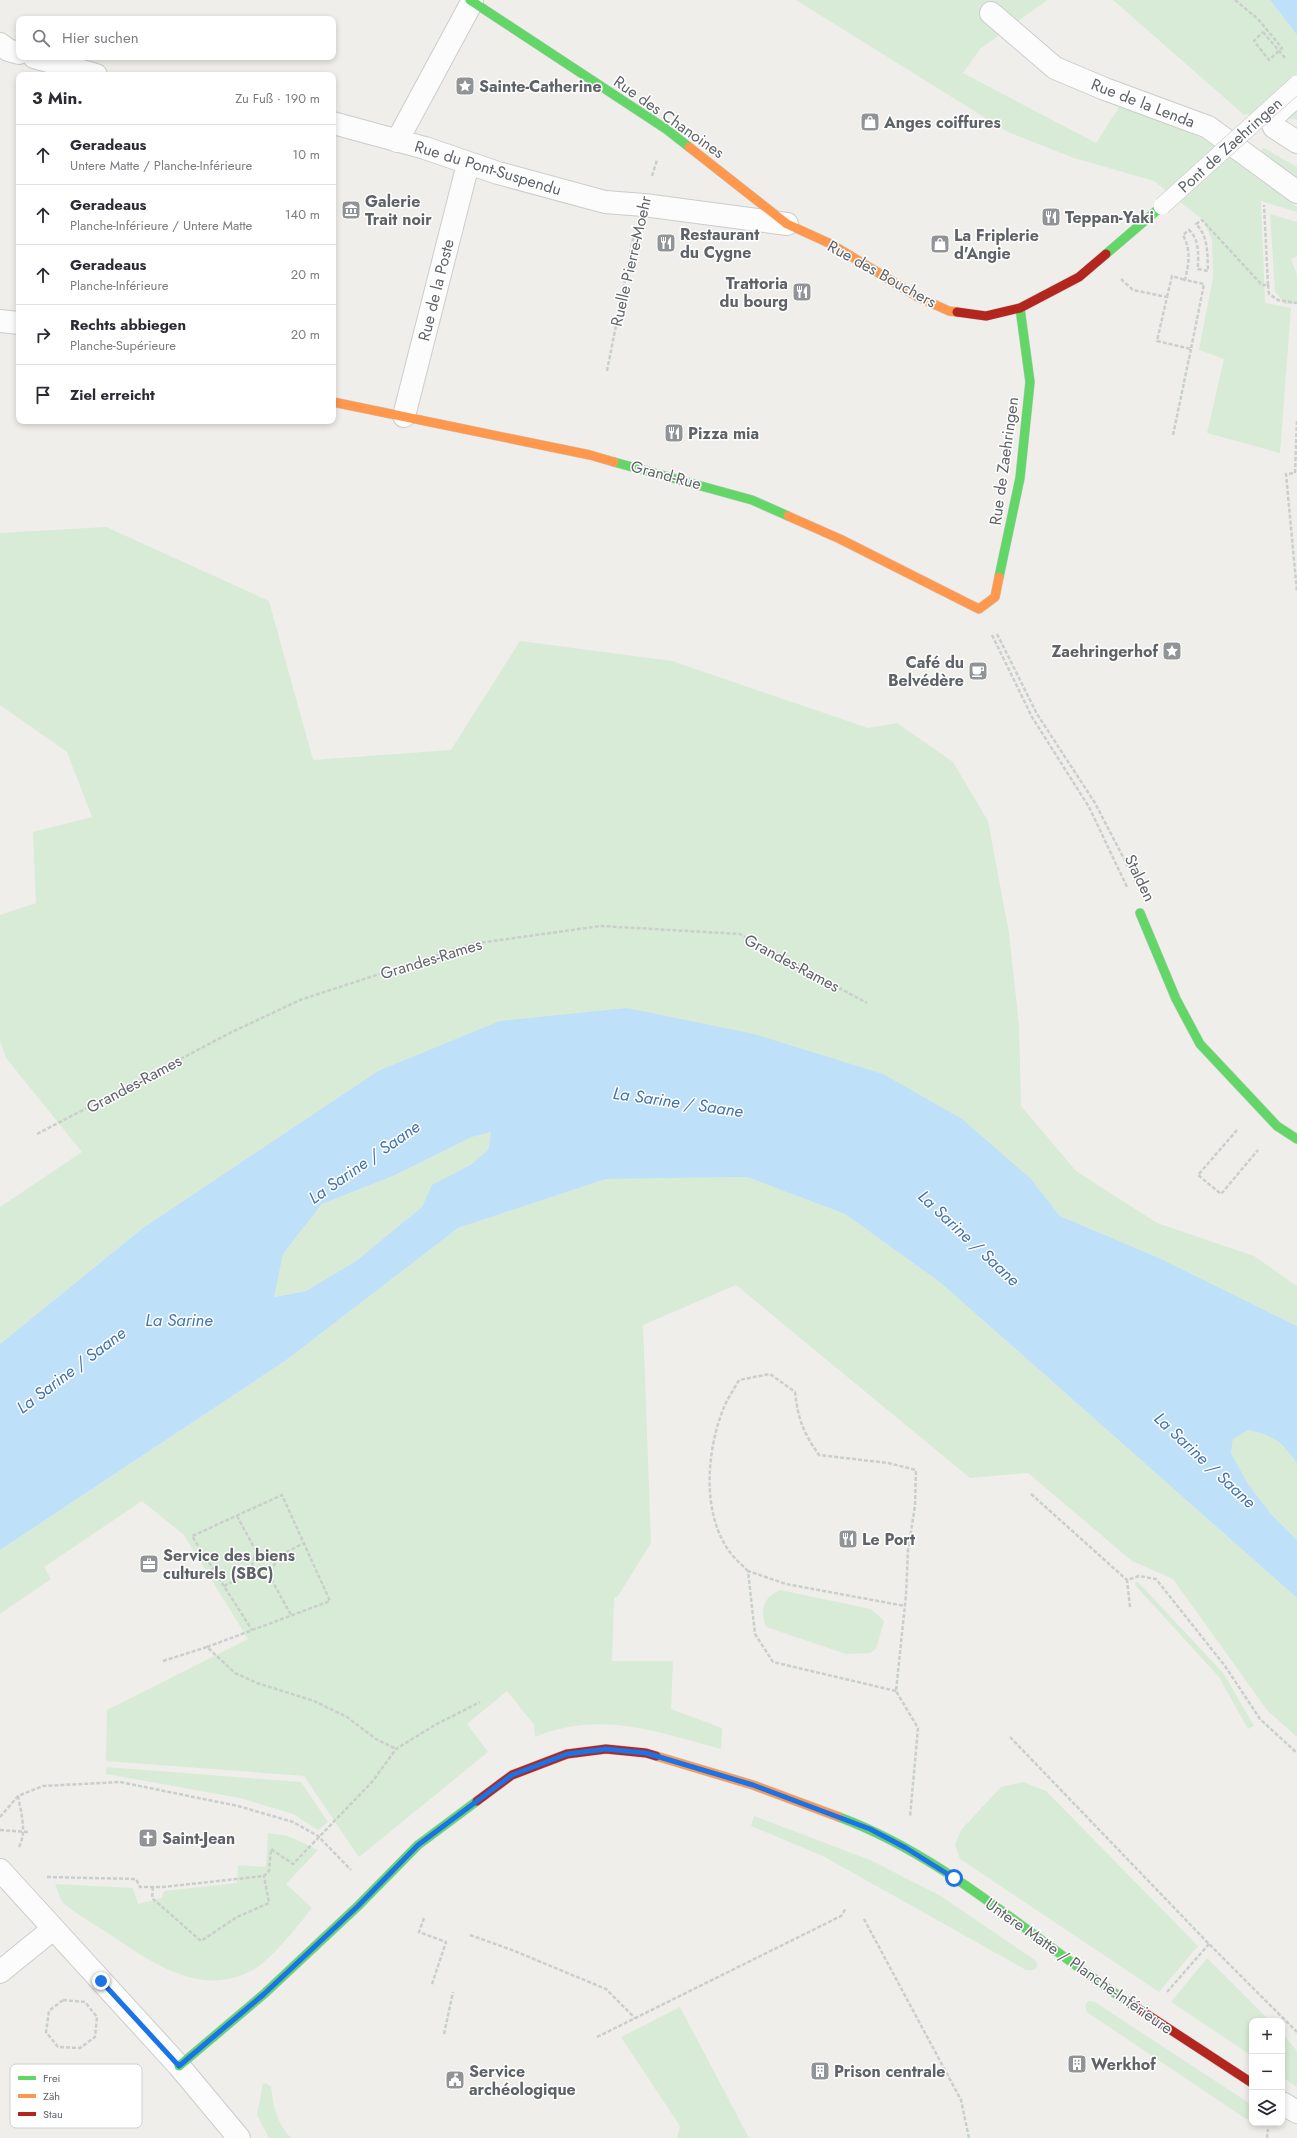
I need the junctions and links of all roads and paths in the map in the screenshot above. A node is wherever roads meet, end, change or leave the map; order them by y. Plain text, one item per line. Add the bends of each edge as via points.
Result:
1 (1235, 0) edge
2 (471, 1) edge
3 (991, 13) dead end
4 (0, 44) edge
5 (16, 52) edge
6 (1286, 59) dead end
7 (44, 60) edge
8 (86, 72) edge
9 (1297, 84) edge
10 (1297, 95) edge
11 (336, 124) edge
12 (666, 129) junction
13 (397, 140) junction
14 (1297, 142) edge
15 (468, 164) junction
16 (1297, 192) edge
17 (644, 205) junction
18 (1264, 205) dead end
19 (1162, 206) joint
20 (787, 224) junction
21 (1185, 280) junction
22 (1268, 286) junction
23 (1133, 290) dead end
24 (1167, 297) junction
25 (1297, 303) edge
26 (1020, 308) junction
27 (0, 321) edge
28 (16, 323) edge
29 (1191, 349) junction
30 (607, 371) dead end
31 (336, 403) edge
32 (404, 416) junction
33 (1297, 421) edge
34 (1173, 435) dead end
35 (1297, 592) edge
36 (979, 609) junction
37 (996, 633) dead end
38 (1138, 886) dead end
39 (1140, 913) joint
40 (867, 1003) dead end
41 (1257, 1106) junction
42 (1277, 1126) junction
43 (37, 1134) dead end
44 (1297, 1139) edge
45 (1031, 1494) dead end
46 (237, 1516) junction
47 (304, 1543) junction
48 (256, 1551) junction
49 (277, 1557) junction
50 (748, 1571) junction
51 (250, 1573) junction
52 (270, 1578) junction
53 (1127, 1580) junction
54 (224, 1586) junction
55 (905, 1606) junction
56 (1130, 1607) dead end
57 (290, 1616) junction
58 (252, 1630) junction
59 (207, 1647) junction
60 (163, 1661) dead end
61 (896, 1691) junction
62 (480, 1702) dead end
63 (1010, 1737) dead end
64 (396, 1749) junction
65 (1297, 1753) edge
66 (18, 1796) junction
67 (0, 1817) edge
68 (0, 1830) edge
69 (22, 1832) junction
70 (28, 1832) dead end
71 (318, 1836) junction
72 (21, 1842) dead end
73 (906, 1848) junction
74 (0, 1870) edge
75 (264, 1876) junction
76 (154, 1887) junction
77 (20, 1892) junction
78 (373, 1892) junction
79 (846, 1908) dead end
80 (424, 1918) dead end
81 (864, 1919) dead end
82 (53, 1929) junction
83 (470, 1935) dead end
84 (1209, 1944) junction
85 (0, 1972) edge
86 (432, 1984) dead end
87 (1173, 1986) dead end
88 (453, 1992) dead end
89 (63, 2000) joint
90 (635, 2018) junction
91 (1297, 2032) edge
92 (444, 2034) dead end
93 (597, 2037) dead end
94 (179, 2066) junction
95 (1249, 2081) edge
96 (1285, 2104) edge
97 (1297, 2112) edge
98 (239, 2138) edge
99 (969, 2138) edge

1 - 6 path, bridge via 1258,19 1282,48 1269,60 1254,41 1263,32
2 - 12 street, Rue des Chanoines
2 - 13 street
3 - 16 street, Rue de la Lenda via 1055,68 1106,90 1208,127
4 - 5 street
7 - 8 street
9 - 19 lane, Pont de Zaehringen, bridge
10 - 14 street via 1274,116 1272,122 1274,127
11 - 13 street, Rue du Pont-Suspendu
12 - 17 path, Ruelle Pierre-Moehr
12 - 20 street, Rue des Chanoines
13 - 15 street, Rue du Pont-Suspendu
15 - 17 street, Rue du Pont-Suspendu via 605,202
15 - 32 street, Rue de la Poste
17 - 20 street, Rue des Bouchers
17 - 30 path, Ruelle Pierre-Moehr via 634,234
18 - 22 path
19 - 26 street, Rue des Bouchers via 1079,277
20 - 26 street, Rue des Bouchers via 831,244 918,297 949,311 986,316
21 - 22 path via 1189,264 1189,246 1183,235 1189,230 1198,244 1198,269 1208,271 1207,246 1203,231 1196,224 1202,220 1262,286
21 - 24 path via 1172,276
21 - 29 path via 1204,284
22 - 25 path via 1269,294 1278,300
23 - 24 path
24 - 29 path via 1157,341
26 - 36 street, Rue de Zaehringen via 1030,382 1020,478 995,597
27 - 28 street
29 - 34 path
31 - 32 street, Grand-Rue
32 - 36 street, Grand-Rue via 590,455 752,500 840,539
33 - 35 path via 1295,473 1286,474
36 - 39 path, Stalden via 1032,717 1089,807
37 - 38 path via 1037,714 1095,804
39 - 41 street, Stalden via 1176,999 1200,1044
40 - 43 path, Grandes-Rames via 740,934 600,926 471,944 300,1000 232,1032
41 - 42 street, Stalden
41 - 42 path via 1198,1175 1220,1194
42 - 44 street, Stalden
45 - 53 path
46 - 47 path via 282,1495
46 - 48 path
46 - 54 path via 192,1536
47 - 49 path
47 - 57 path via 330,1601
48 - 49 path
48 - 51 path
49 - 52 path
50 - 55 path via 786,1584
50 - 55 path via 729,1551 716,1525 710,1494 714,1437 724,1406 739,1380 770,1374 795,1392 798,1415 809,1440 819,1454 888,1463 916,1470
50 - 61 path via 755,1634 773,1662
51 - 52 path
51 - 54 path
52 - 57 path
53 - 56 path
53 - 65 path via 1139,1576 1156,1579 1225,1666 1260,1719
54 - 58 path
55 - 61 path
57 - 58 path
58 - 59 path
59 - 60 path
59 - 64 path via 235,1672 257,1683 314,1701 347,1717 376,1739
61 - 73 path via 918,1728
62 - 64 path via 434,1725
63 - 84 path
64 - 71 path via 372,1782
66 - 67 path
66 - 69 path via 23,1822
66 - 71 path via 43,1786 120,1782 238,1806 293,1822
68 - 69 path
69 - 70 path
69 - 72 path
71 - 75 path via 293,1864 271,1849 269,1871
71 - 78 path
73 - 78 street, Untere Matte / Planche-Inférieure via 870,1829 753,1785 646,1753 606,1749 567,1754 512,1775 418,1845
73 - 95 street, Untere Matte / Planche-Inférieure via 942,1868 1088,1976
74 - 77 street
75 - 76 path
75 - 76 path via 268,1903 237,1917 201,1941 152,1898
76 - 77 path via 140,1887 136,1879 49,1876
77 - 82 street
78 - 94 street, Untere Matte / Planche-Inférieure via 264,1994
79 - 90 path via 841,1916
80 - 86 path via 419,1932 446,1942
81 - 99 path via 961,2100
82 - 85 street
82 - 94 street
83 - 90 path via 606,1989
84 - 87 path
84 - 91 path
88 - 92 path
89 - 89 path via 49,2010 46,2032 58,2047 80,2048 95,2037 97,2017 85,2002
90 - 93 path
94 - 98 street
96 - 97 street

